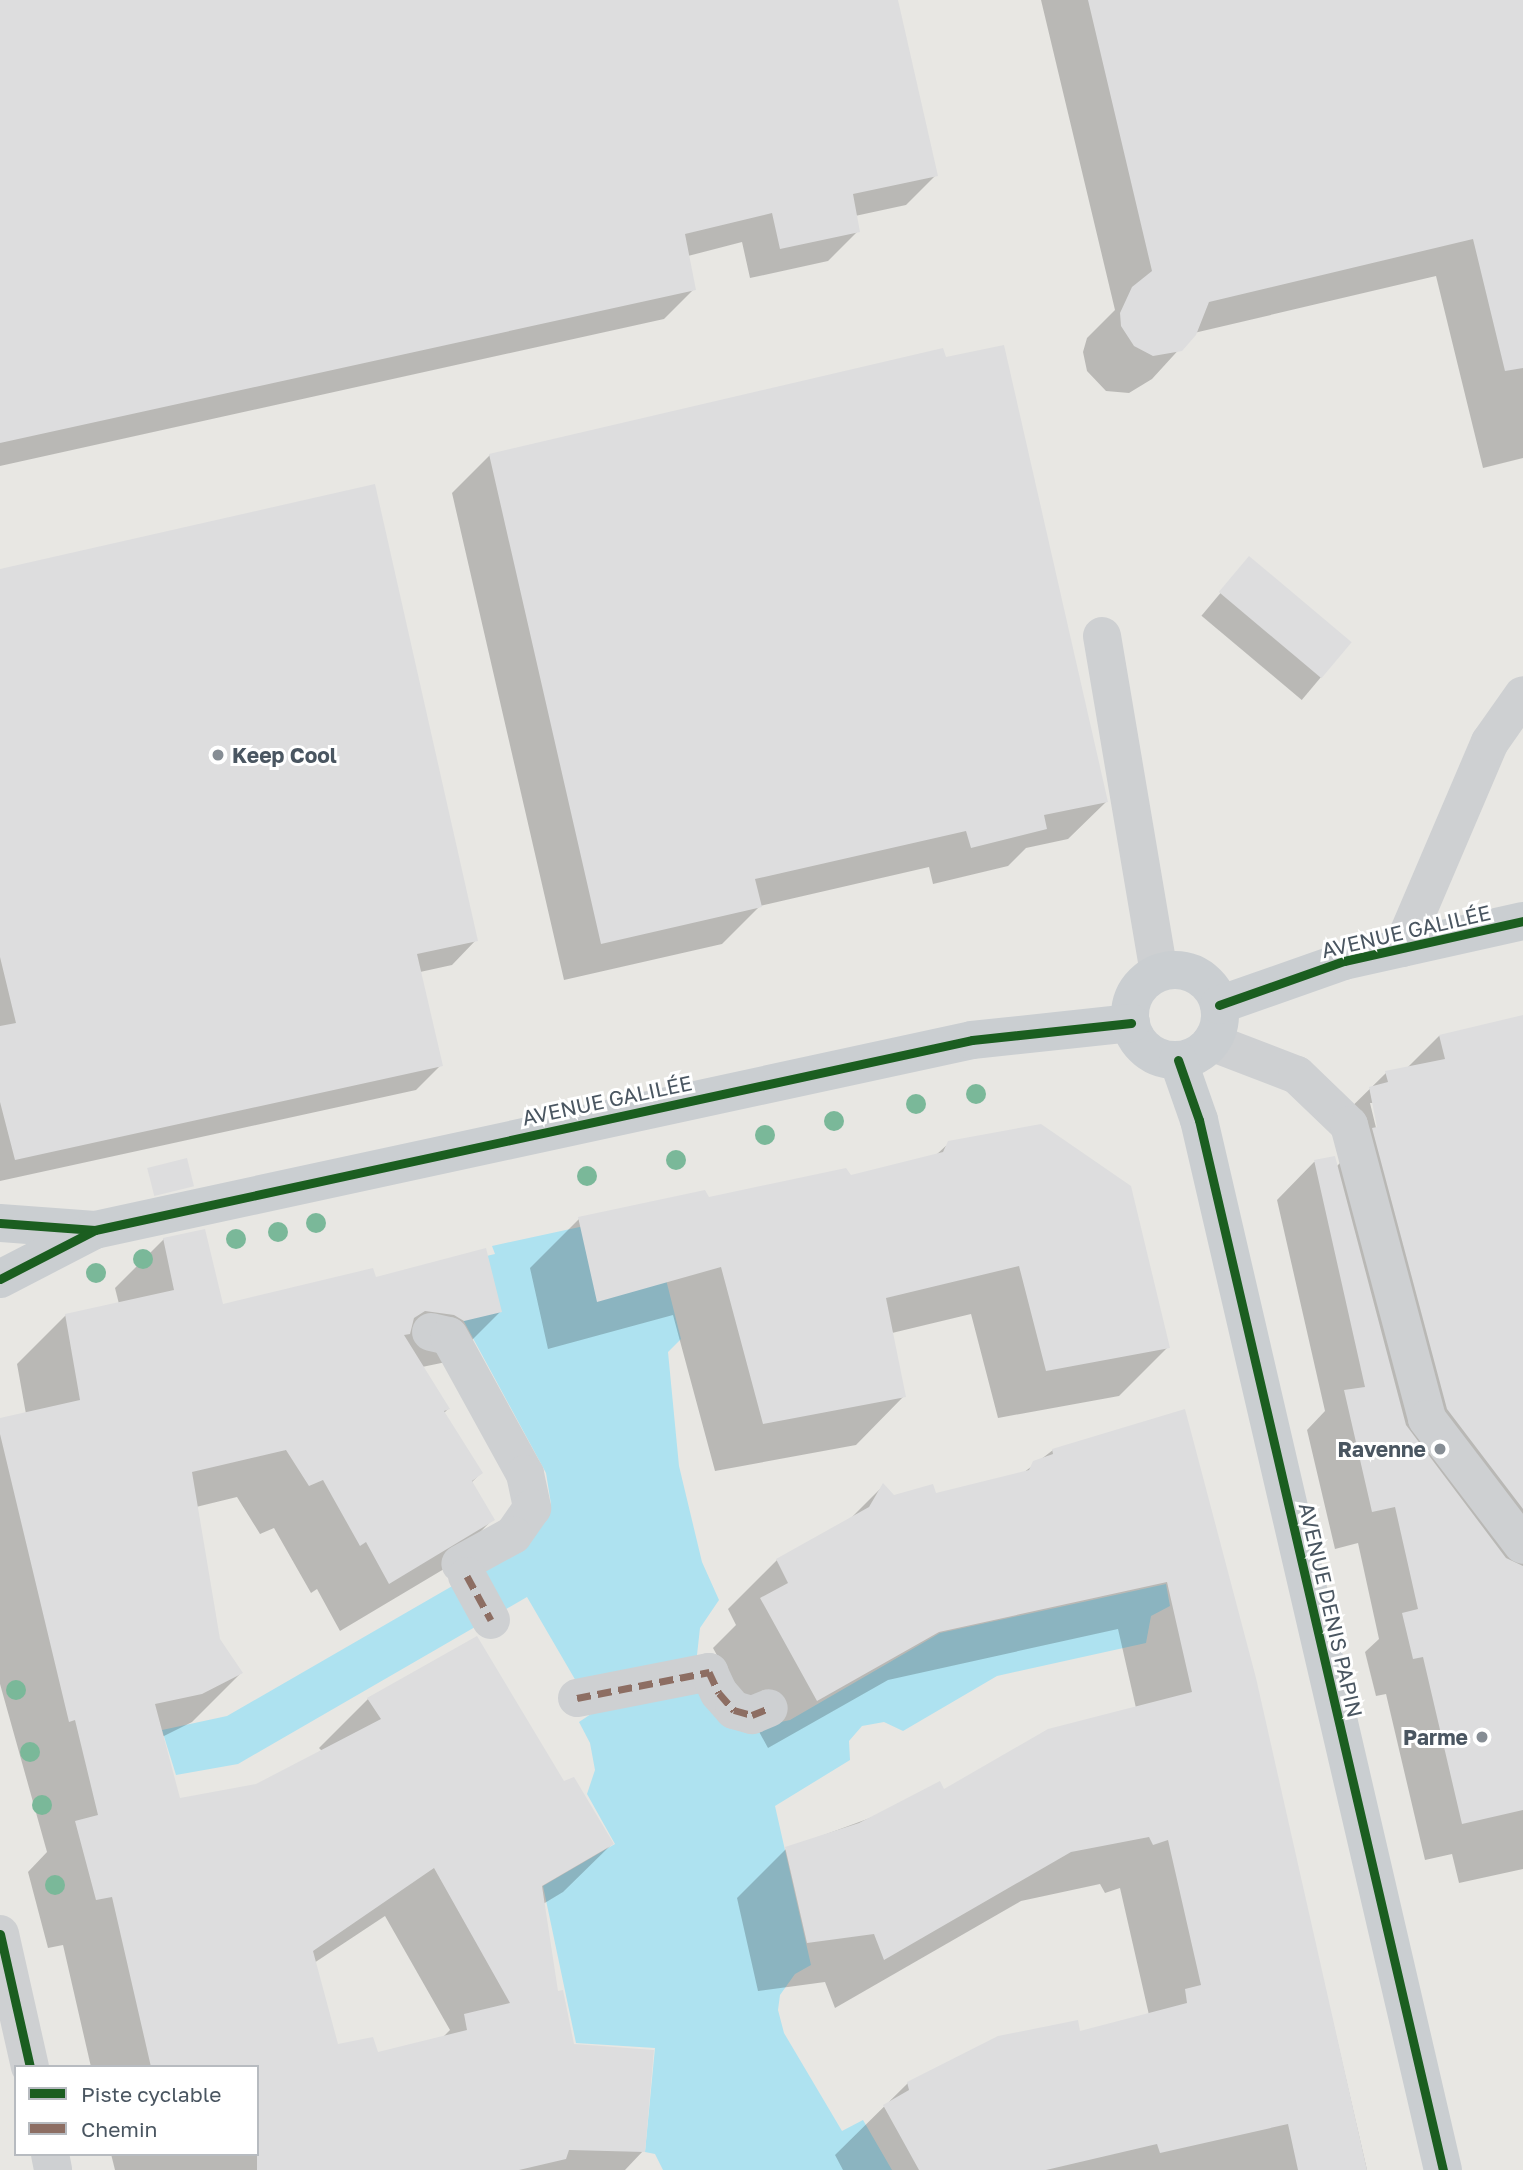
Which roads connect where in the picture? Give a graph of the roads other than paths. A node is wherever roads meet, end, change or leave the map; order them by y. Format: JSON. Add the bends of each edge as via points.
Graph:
{"nodes":[{"id":1,"x":1102,"y":636,"type":"dead end"},
{"id":2,"x":1523,"y":695,"type":"edge"},
{"id":3,"x":1523,"y":922,"type":"edge"},
{"id":4,"x":1402,"y":948,"type":"junction"},
{"id":5,"x":1159,"y":972,"type":"junction"},
{"id":6,"x":1219,"y":1005,"type":"junction"},
{"id":7,"x":1131,"y":1023,"type":"junction"},
{"id":8,"x":1194,"y":1051,"type":"junction"},
{"id":9,"x":0,"y":1223,"type":"edge"},
{"id":10,"x":94,"y":1230,"type":"junction"},
{"id":11,"x":0,"y":1279,"type":"edge"},
{"id":12,"x":431,"y":1332,"type":"dead end"},
{"id":13,"x":1523,"y":1545,"type":"edge"},
{"id":14,"x":491,"y":1620,"type":"dead end"},
{"id":15,"x":577,"y":1698,"type":"dead end"},
{"id":16,"x":769,"y":1708,"type":"dead end"},
{"id":17,"x":0,"y":1934,"type":"edge"},
{"id":18,"x":30,"y":2065,"type":"edge"},
{"id":19,"x":1443,"y":2170,"type":"edge"}],
"edges":[{"from":1,"to":5,"type":"street"},
{"from":2,"to":4,"type":"street","via":[[1490,743]]},
{"from":3,"to":4,"type":"main road","name":"AVENUE GALILÉE"},
{"from":4,"to":6,"type":"main road","name":"AVENUE GALILÉE","via":[[1344,961]]},
{"from":5,"to":6,"type":"main road","via":[[1174,969],[1196,976],[1213,990]]},
{"from":5,"to":7,"type":"main road","via":[[1133,999]]},
{"from":6,"to":8,"type":"main road","via":[[1220,1018]]},
{"from":7,"to":8,"type":"main road","via":[[1143,1046],[1165,1058]]},
{"from":7,"to":10,"type":"main road","name":"AVENUE GALILÉE","via":[[972,1040]]},
{"from":8,"to":13,"type":"street","via":[[1297,1075],[1349,1125],[1427,1419]]},
{"from":8,"to":19,"type":"main road","name":"AVENUE DENIS PAPIN","via":[[1199,1120]]},
{"from":9,"to":10,"type":"main road","name":"AVENUE GALILÉE"},
{"from":10,"to":11,"type":"main road","name":"AVENUE GALILÉE"},
{"from":12,"to":14,"type":"street","via":[[449,1336],[525,1474],[532,1507],[513,1535],[464,1570]]},
{"from":15,"to":16,"type":"street","via":[[709,1672],[734,1710],[752,1715]]},
{"from":17,"to":18,"type":"street"}]}
